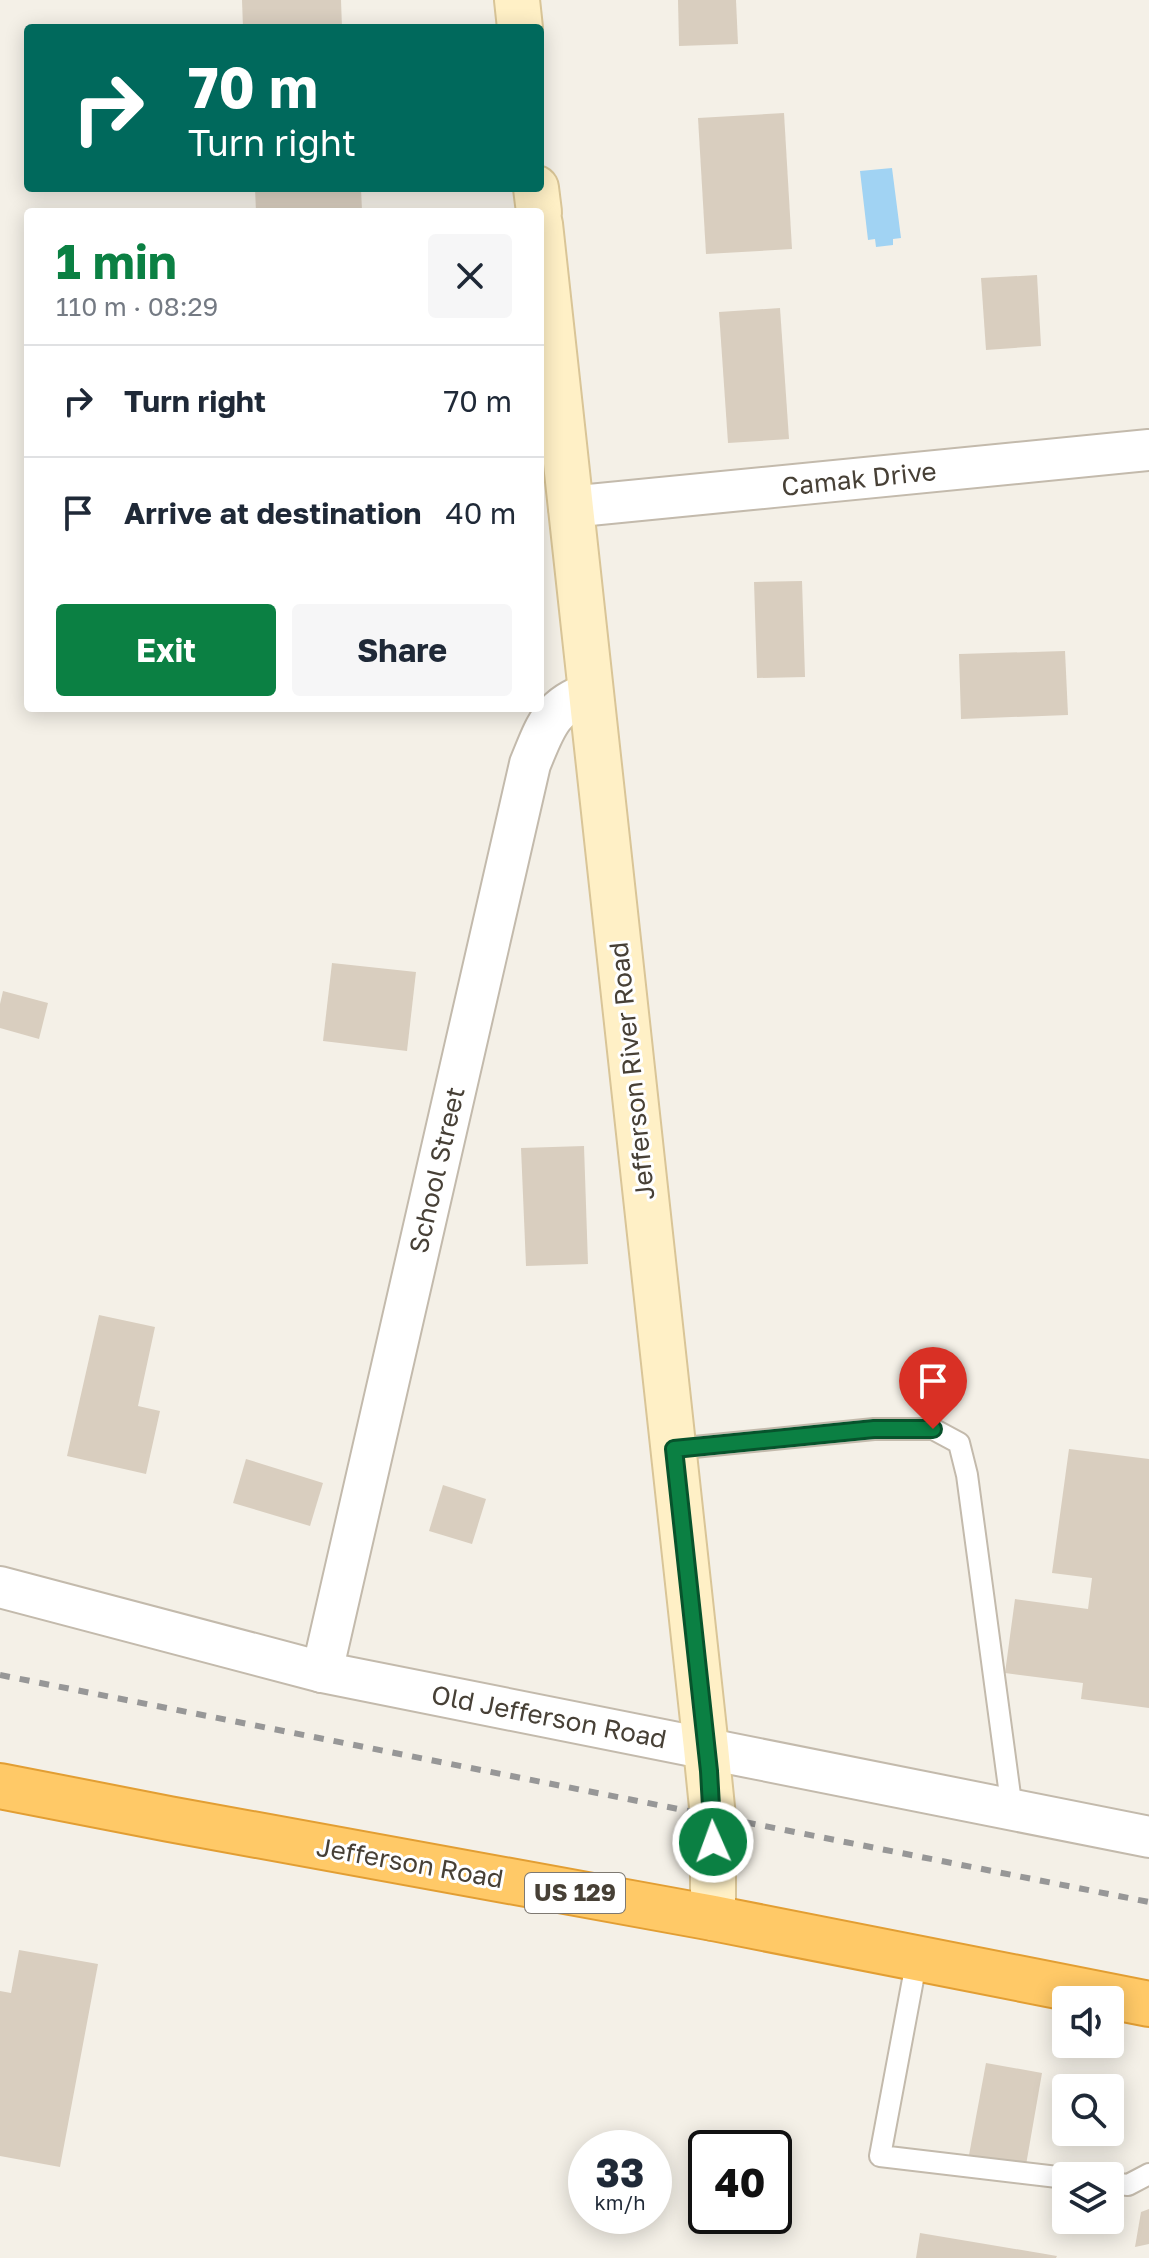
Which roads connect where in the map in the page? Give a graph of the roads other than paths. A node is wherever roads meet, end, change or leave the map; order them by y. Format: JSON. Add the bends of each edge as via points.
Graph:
{"nodes":[{"id":1,"x":517,"y":0,"type":"edge"},
{"id":2,"x":520,"y":24,"type":"edge"},
{"id":3,"x":544,"y":263,"type":"edge"},
{"id":4,"x":1149,"y":450,"type":"edge"},
{"id":5,"x":569,"y":507,"type":"junction"},
{"id":6,"x":590,"y":693,"type":"junction"},
{"id":7,"x":674,"y":1449,"type":"junction"},
{"id":8,"x":0,"y":1587,"type":"edge"},
{"id":9,"x":322,"y":1672,"type":"junction"},
{"id":10,"x":706,"y":1748,"type":"junction"},
{"id":11,"x":0,"y":1786,"type":"edge"},
{"id":12,"x":1012,"y":1810,"type":"junction"},
{"id":13,"x":1149,"y":1837,"type":"edge"},
{"id":14,"x":713,"y":1918,"type":"junction"},
{"id":15,"x":917,"y":1958,"type":"junction"},
{"id":16,"x":1149,"y":2004,"type":"edge"},
{"id":17,"x":1149,"y":2174,"type":"edge"},
{"id":18,"x":1052,"y":2176,"type":"edge"},
{"id":19,"x":1124,"y":2185,"type":"edge"}],
"edges":[{"from":1,"to":2,"type":"street"},
{"from":3,"to":5,"type":"street","name":"Jefferson River Road"},
{"from":4,"to":5,"type":"street","name":"Camak Drive"},
{"from":5,"to":6,"type":"street","name":"Jefferson River Road"},
{"from":6,"to":7,"type":"street","name":"Jefferson River Road"},
{"from":6,"to":9,"type":"street","name":"School Street","via":[[558,708],[530,764]]},
{"from":7,"to":10,"type":"street","name":"Jefferson River Road"},
{"from":7,"to":12,"type":"lane","via":[[874,1429],[933,1429],[959,1443]]},
{"from":8,"to":9,"type":"street","name":"Old Jefferson Road"},
{"from":9,"to":10,"type":"street","name":"Old Jefferson Road"},
{"from":10,"to":12,"type":"street","name":"Old Jefferson Road"},
{"from":10,"to":14,"type":"street","name":"Jefferson River Road","via":[[713,1817]]},
{"from":11,"to":14,"type":"highway","name":"Jefferson Road","number":"US 129"},
{"from":12,"to":13,"type":"street","name":"Old Jefferson Road"},
{"from":14,"to":15,"type":"highway","name":"Jefferson Road","number":"US 129"},
{"from":15,"to":16,"type":"highway","name":"Jefferson Road","number":"US 129"},
{"from":15,"to":18,"type":"lane","via":[[880,2156]]},
{"from":17,"to":19,"type":"lane"}]}
